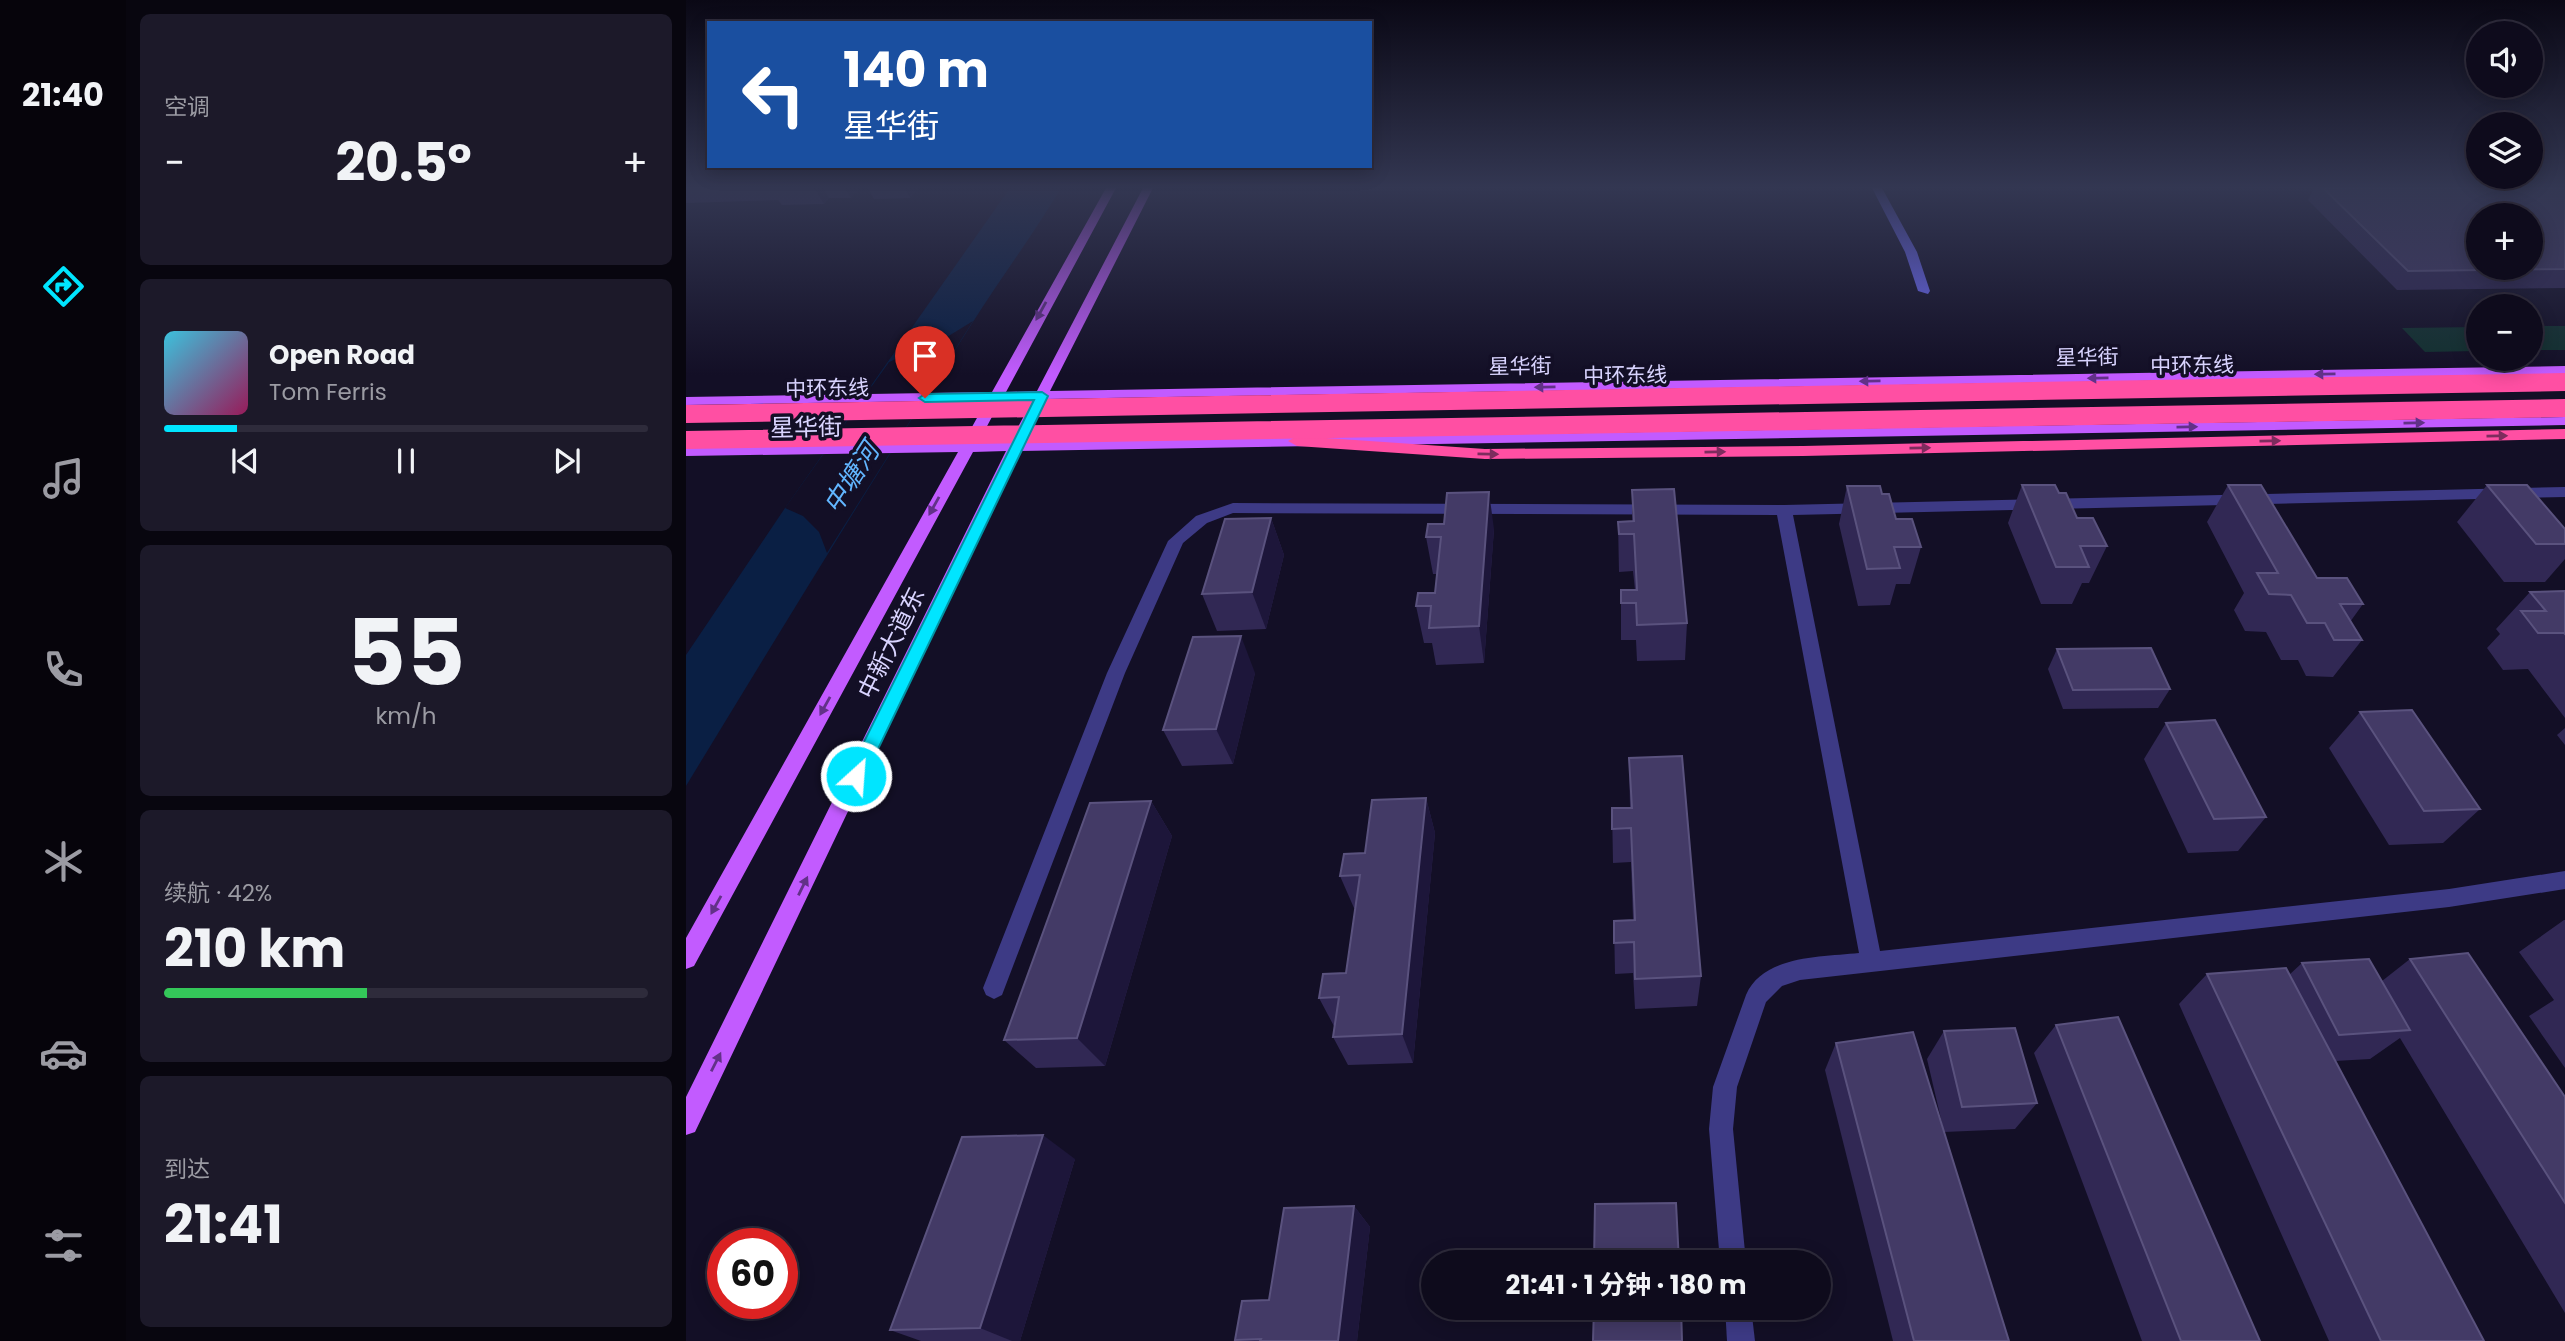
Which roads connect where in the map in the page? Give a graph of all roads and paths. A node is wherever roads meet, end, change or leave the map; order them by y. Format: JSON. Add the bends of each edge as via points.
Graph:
{"nodes":[{"id":1,"x":1076,"y":251,"type":"edge"},
{"id":2,"x":1116,"y":251,"type":"edge"},
{"id":3,"x":1910,"y":251,"type":"edge"},
{"id":4,"x":1924,"y":291,"type":"dead end"},
{"id":5,"x":2565,"y":370,"type":"edge"},
{"id":6,"x":2565,"y":382,"type":"edge"},
{"id":7,"x":994,"y":396,"type":"junction"},
{"id":8,"x":1042,"y":396,"type":"junction"},
{"id":9,"x":686,"y":401,"type":"edge"},
{"id":10,"x":2565,"y":408,"type":"edge"},
{"id":11,"x":686,"y":414,"type":"edge"},
{"id":12,"x":2565,"y":421,"type":"edge"},
{"id":13,"x":2565,"y":434,"type":"edge"},
{"id":14,"x":686,"y":440,"type":"edge"},
{"id":15,"x":1297,"y":441,"type":"junction"},
{"id":16,"x":1016,"y":445,"type":"junction"},
{"id":17,"x":967,"y":446,"type":"junction"},
{"id":18,"x":686,"y":452,"type":"edge"},
{"id":19,"x":2565,"y":492,"type":"edge"},
{"id":20,"x":1784,"y":510,"type":"junction"},
{"id":21,"x":2565,"y":880,"type":"edge"},
{"id":22,"x":686,"y":959,"type":"edge"},
{"id":23,"x":1871,"y":962,"type":"junction"},
{"id":24,"x":994,"y":988,"type":"dead end"},
{"id":25,"x":686,"y":1123,"type":"edge"},
{"id":26,"x":1732,"y":1250,"type":"edge"},
{"id":27,"x":1739,"y":1320,"type":"edge"},
{"id":28,"x":1741,"y":1341,"type":"edge"}],
"edges":[{"from":1,"to":7,"type":"main road","name":"中新大道东","one_way":true},
{"from":2,"to":8,"type":"main road","name":"中新大道东"},
{"from":3,"to":4,"type":"street"},
{"from":5,"to":8,"type":"main road","name":"星华街","one_way":true},
{"from":6,"to":11,"type":"highway","name":"中环东线","bridge":true},
{"from":7,"to":8,"type":"main road","name":"星华街"},
{"from":7,"to":9,"type":"main road","name":"星华街"},
{"from":7,"to":17,"type":"main road","name":"中新大道东"},
{"from":8,"to":16,"type":"main road","name":"中新大道东"},
{"from":10,"to":14,"type":"highway","name":"中环东线","bridge":true},
{"from":15,"to":12,"type":"main road","name":"星华街","one_way":true},
{"from":15,"to":13,"type":"highway","one_way":true,"via":[[1485,454]]},
{"from":15,"to":16,"type":"main road","name":"星华街"},
{"from":16,"to":17,"type":"main road","name":"星华街"},
{"from":25,"to":16,"type":"main road","name":"中新大道东","one_way":true},
{"from":17,"to":18,"type":"main road","name":"星华街"},
{"from":17,"to":22,"type":"main road","name":"中新大道东","one_way":true},
{"from":19,"to":20,"type":"street"},
{"from":20,"to":23,"type":"street"},
{"from":20,"to":24,"type":"street","via":[[1233,508],[1209,513],[1192,523],[1176,541],[1115,673]]},
{"from":21,"to":23,"type":"street","via":[[2449,898]]},
{"from":23,"to":26,"type":"street","via":[[1800,970],[1775,978],[1756,995],[1725,1087],[1721,1129]]},
{"from":27,"to":28,"type":"street"}]}
